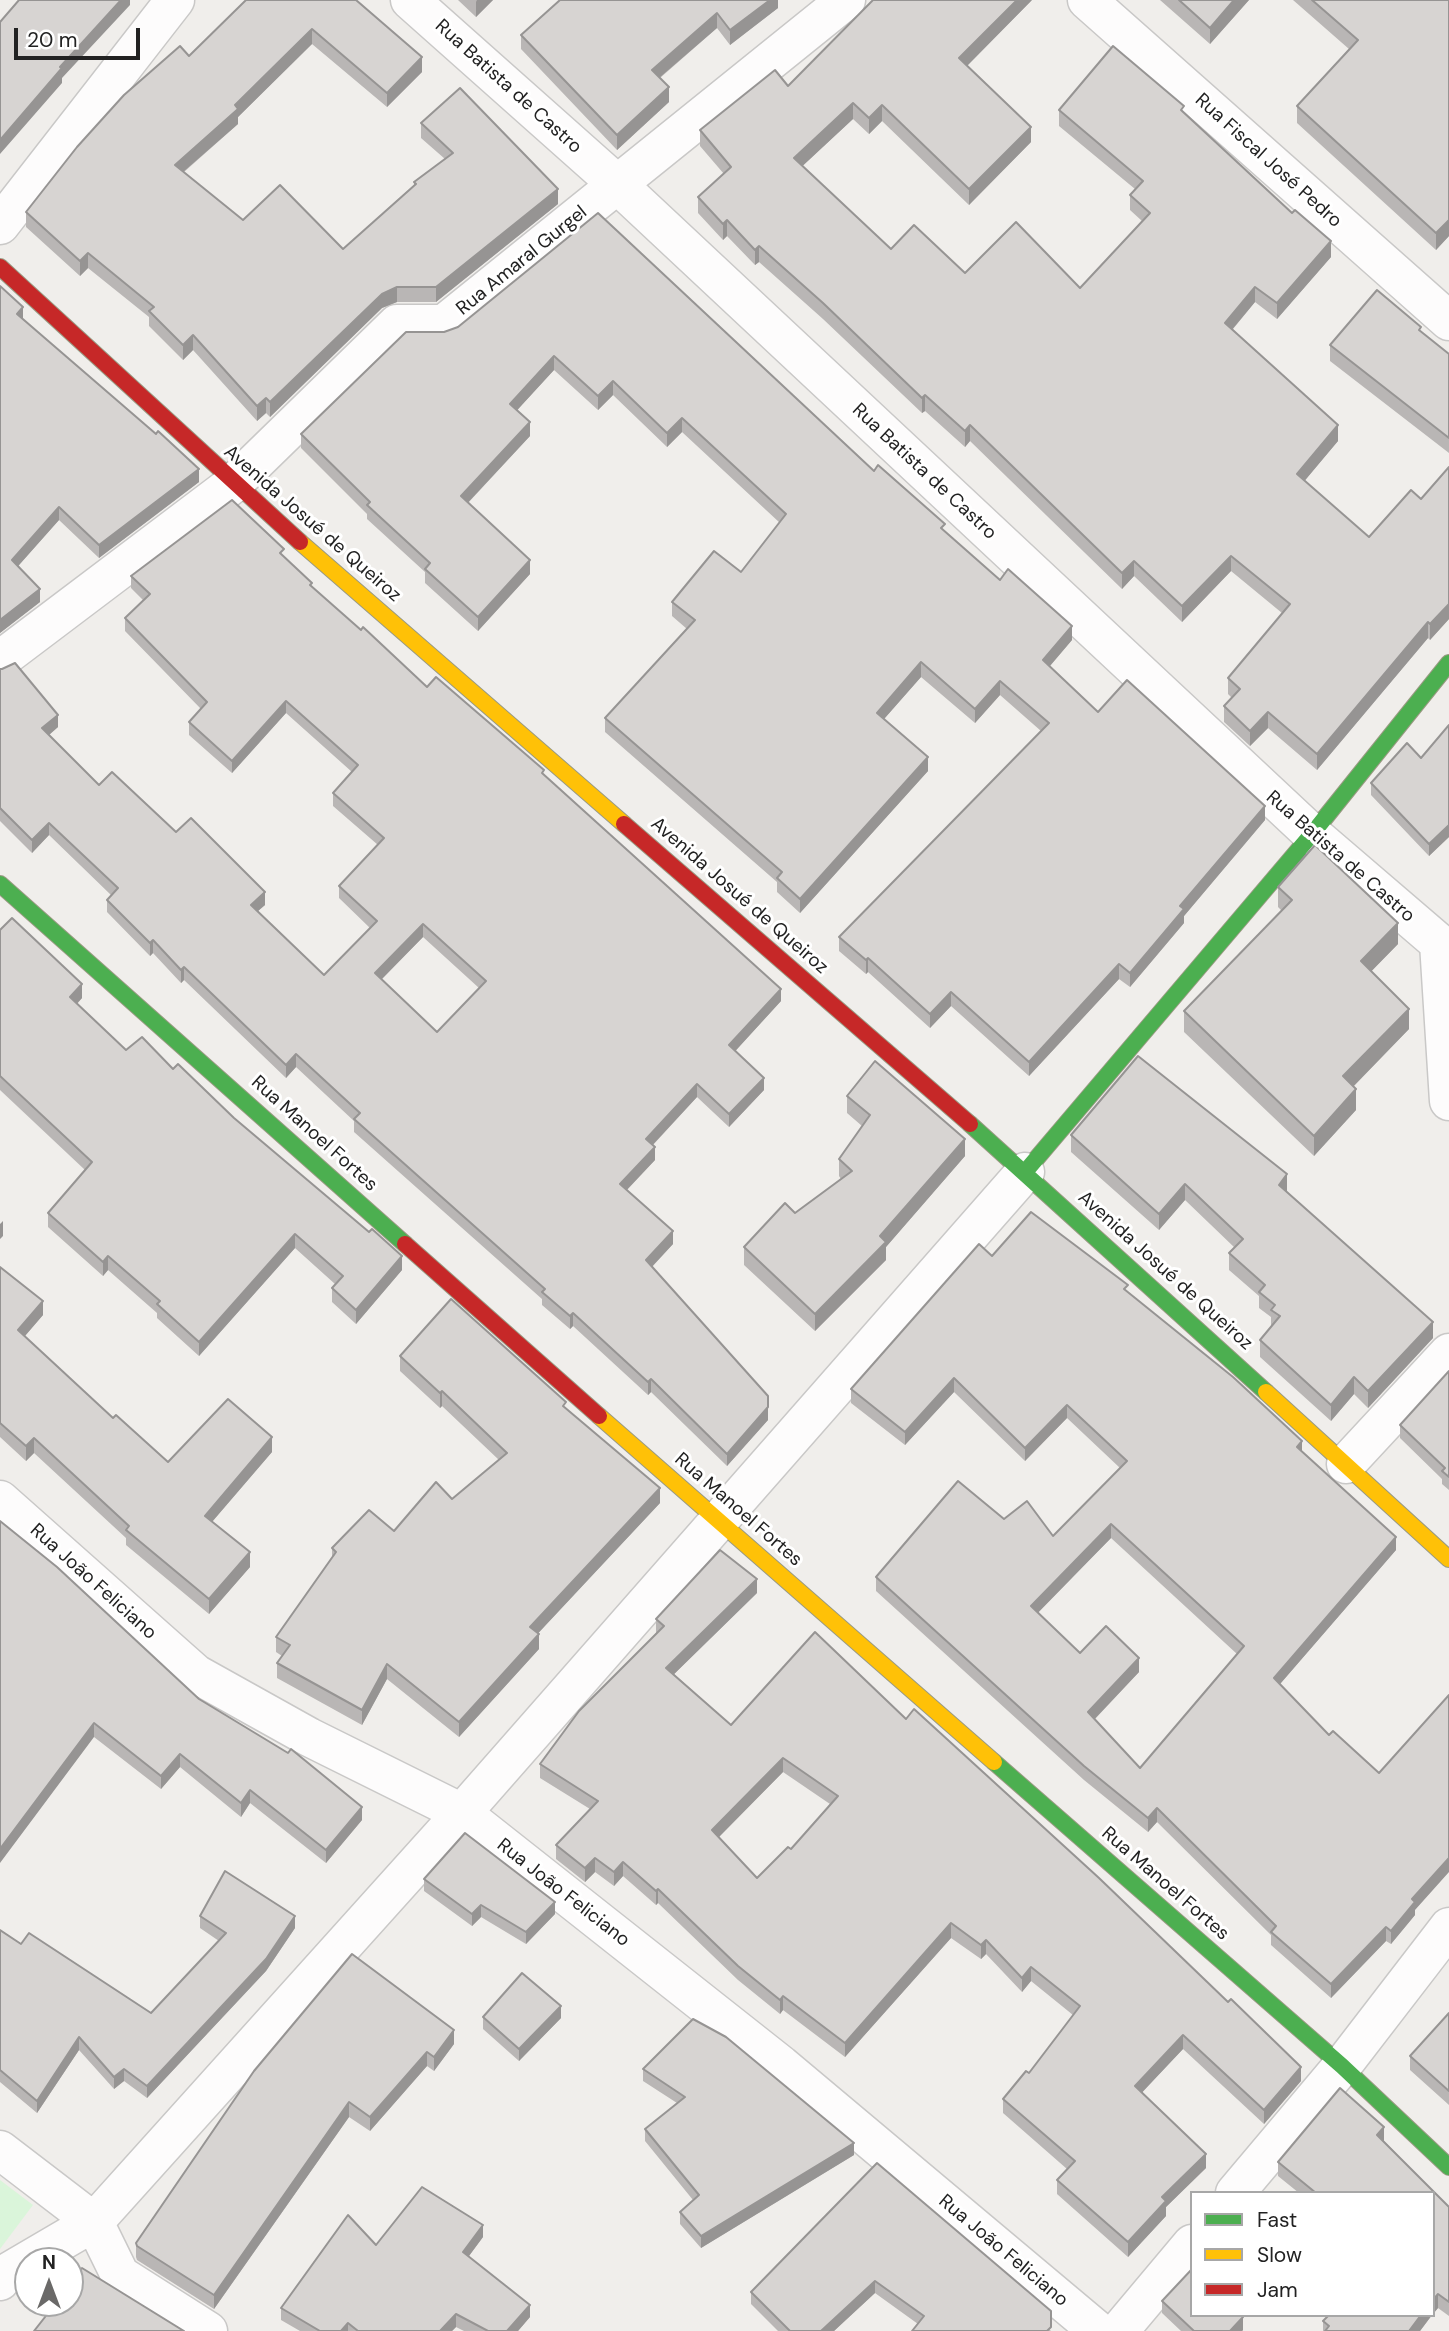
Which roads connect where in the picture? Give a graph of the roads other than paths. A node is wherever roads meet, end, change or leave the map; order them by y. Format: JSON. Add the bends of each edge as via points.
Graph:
{"nodes":[{"id":1,"x":175,"y":0,"type":"edge"},
{"id":2,"x":410,"y":0,"type":"edge"},
{"id":3,"x":846,"y":0,"type":"edge"},
{"id":4,"x":1087,"y":0,"type":"edge"},
{"id":5,"x":617,"y":184,"type":"junction"},
{"id":6,"x":0,"y":225,"type":"edge"},
{"id":7,"x":0,"y":267,"type":"edge"},
{"id":8,"x":1449,"y":321,"type":"edge"},
{"id":9,"x":233,"y":484,"type":"junction"},
{"id":10,"x":0,"y":660,"type":"edge"},
{"id":11,"x":1449,"y":663,"type":"edge"},
{"id":12,"x":1312,"y":834,"type":"junction"},
{"id":13,"x":0,"y":884,"type":"edge"},
{"id":14,"x":1444,"y":942,"type":"edge"},
{"id":15,"x":1449,"y":1101,"type":"edge"},
{"id":16,"x":1025,"y":1172,"type":"junction"},
{"id":17,"x":1449,"y":1353,"type":"edge"},
{"id":18,"x":1346,"y":1464,"type":"junction"},
{"id":19,"x":0,"y":1500,"type":"edge"},
{"id":20,"x":720,"y":1523,"type":"junction"},
{"id":21,"x":1449,"y":1559,"type":"edge"},
{"id":22,"x":462,"y":1813,"type":"junction"},
{"id":23,"x":1449,"y":1927,"type":"edge"},
{"id":24,"x":1342,"y":2066,"type":"junction"},
{"id":25,"x":0,"y":2150,"type":"edge"},
{"id":26,"x":1449,"y":2167,"type":"edge"},
{"id":27,"x":1237,"y":2191,"type":"edge"},
{"id":28,"x":94,"y":2222,"type":"junction"},
{"id":29,"x":1190,"y":2246,"type":"edge"},
{"id":30,"x":2,"y":2275,"type":"edge"},
{"id":31,"x":208,"y":2331,"type":"edge"},
{"id":32,"x":1098,"y":2331,"type":"edge"},
{"id":33,"x":1119,"y":2331,"type":"edge"}],
"edges":[{"from":1,"to":6,"type":"street"},
{"from":2,"to":5,"type":"street","name":"Rua Batista de Castro"},
{"from":3,"to":5,"type":"street","name":"Rua Amaral Gurgel"},
{"from":4,"to":8,"type":"street","name":"Rua Fiscal José Pedro"},
{"from":5,"to":9,"type":"street","name":"Rua Amaral Gurgel","via":[[444,324],[397,324]]},
{"from":5,"to":12,"type":"street","name":"Rua Batista de Castro"},
{"from":7,"to":9,"type":"main road","name":"Avenida Josué de Queiroz"},
{"from":9,"to":10,"type":"street","name":"Rua Amaral Gurgel"},
{"from":9,"to":16,"type":"main road","name":"Avenida Josué de Queiroz"},
{"from":11,"to":12,"type":"main road"},
{"from":12,"to":14,"type":"street","name":"Rua Batista de Castro"},
{"from":12,"to":16,"type":"main road"},
{"from":13,"to":20,"type":"main road","name":"Rua Manoel Fortes"},
{"from":14,"to":15,"type":"street"},
{"from":16,"to":18,"type":"main road","name":"Avenida Josué de Queiroz"},
{"from":16,"to":20,"type":"street"},
{"from":17,"to":18,"type":"street"},
{"from":18,"to":21,"type":"main road","name":"Avenida Josué de Queiroz"},
{"from":19,"to":22,"type":"street","name":"Rua João Feliciano","via":[[196,1674],[309,1737]]},
{"from":20,"to":22,"type":"street"},
{"from":20,"to":24,"type":"main road","name":"Rua Manoel Fortes"},
{"from":22,"to":28,"type":"street"},
{"from":22,"to":32,"type":"street","name":"Rua João Feliciano","via":[[781,2065]]},
{"from":23,"to":24,"type":"street"},
{"from":24,"to":26,"type":"main road","name":"Rua Manoel Fortes"},
{"from":24,"to":27,"type":"street"},
{"from":25,"to":28,"type":"street"},
{"from":28,"to":30,"type":"street"},
{"from":28,"to":31,"type":"street","via":[[120,2275]]},
{"from":29,"to":33,"type":"street"}]}
